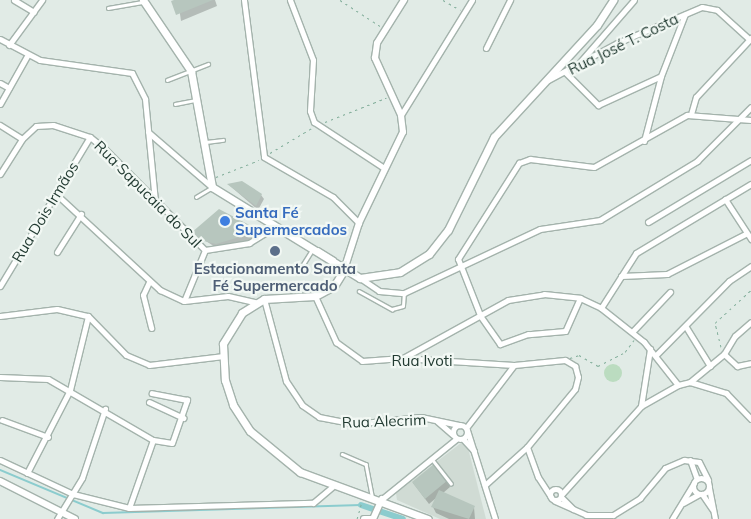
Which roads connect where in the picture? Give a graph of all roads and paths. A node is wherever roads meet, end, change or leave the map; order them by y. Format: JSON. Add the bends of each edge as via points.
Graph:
{"nodes":[{"id":1,"x":14,"y":0,"type":"edge"},
{"id":2,"x":42,"y":0,"type":"edge"},
{"id":3,"x":244,"y":0,"type":"edge"},
{"id":4,"x":290,"y":0,"type":"edge"},
{"id":5,"x":340,"y":0,"type":"edge"},
{"id":6,"x":404,"y":0,"type":"edge"},
{"id":7,"x":443,"y":0,"type":"edge"},
{"id":8,"x":472,"y":0,"type":"edge"},
{"id":9,"x":510,"y":0,"type":"edge"},
{"id":10,"x":614,"y":0,"type":"edge"},
{"id":11,"x":634,"y":0,"type":"edge"},
{"id":12,"x":146,"y":1,"type":"edge"},
{"id":13,"x":108,"y":8,"type":"dead end"},
{"id":14,"x":34,"y":12,"type":"junction"},
{"id":15,"x":465,"y":12,"type":"junction"},
{"id":16,"x":685,"y":14,"type":"junction"},
{"id":17,"x":384,"y":30,"type":"junction"},
{"id":18,"x":750,"y":38,"type":"edge"},
{"id":19,"x":0,"y":39,"type":"edge"},
{"id":20,"x":9,"y":45,"type":"junction"},
{"id":21,"x":486,"y":48,"type":"dead end"},
{"id":22,"x":26,"y":56,"type":"junction"},
{"id":23,"x":208,"y":64,"type":"dead end"},
{"id":24,"x":578,"y":64,"type":"junction"},
{"id":25,"x":191,"y":70,"type":"junction"},
{"id":26,"x":565,"y":72,"type":"junction"},
{"id":27,"x":661,"y":76,"type":"junction"},
{"id":28,"x":167,"y":80,"type":"dead end"},
{"id":29,"x":545,"y":81,"type":"junction"},
{"id":30,"x":0,"y":83,"type":"edge"},
{"id":31,"x":9,"y":88,"type":"junction"},
{"id":32,"x":392,"y":96,"type":"junction"},
{"id":33,"x":199,"y":100,"type":"junction"},
{"id":34,"x":0,"y":104,"type":"edge"},
{"id":35,"x":175,"y":104,"type":"dead end"},
{"id":36,"x":751,"y":107,"type":"edge"},
{"id":37,"x":691,"y":114,"type":"junction"},
{"id":38,"x":401,"y":115,"type":"junction"},
{"id":39,"x":740,"y":119,"type":"junction"},
{"id":40,"x":751,"y":120,"type":"edge"},
{"id":41,"x":0,"y":125,"type":"edge"},
{"id":42,"x":317,"y":125,"type":"junction"},
{"id":43,"x":148,"y":132,"type":"junction"},
{"id":44,"x":90,"y":137,"type":"junction"},
{"id":45,"x":22,"y":139,"type":"junction"},
{"id":46,"x":224,"y":140,"type":"dead end"},
{"id":47,"x":644,"y":141,"type":"junction"},
{"id":48,"x":206,"y":142,"type":"junction"},
{"id":49,"x":264,"y":157,"type":"junction"},
{"id":50,"x":751,"y":160,"type":"edge"},
{"id":51,"x":384,"y":168,"type":"junction"},
{"id":52,"x":0,"y":174,"type":"edge"},
{"id":53,"x":212,"y":178,"type":"junction"},
{"id":54,"x":751,"y":184,"type":"edge"},
{"id":55,"x":212,"y":187,"type":"junction"},
{"id":56,"x":56,"y":194,"type":"junction"},
{"id":57,"x":196,"y":197,"type":"dead end"},
{"id":58,"x":725,"y":199,"type":"junction"},
{"id":59,"x":155,"y":202,"type":"junction"},
{"id":60,"x":81,"y":214,"type":"junction"},
{"id":61,"x":648,"y":222,"type":"dead end"},
{"id":62,"x":359,"y":223,"type":"junction"},
{"id":63,"x":275,"y":228,"type":"junction"},
{"id":64,"x":745,"y":234,"type":"junction"},
{"id":65,"x":751,"y":240,"type":"edge"},
{"id":66,"x":205,"y":250,"type":"junction"},
{"id":67,"x":312,"y":250,"type":"junction"},
{"id":68,"x":56,"y":252,"type":"dead end"},
{"id":69,"x":302,"y":266,"type":"dead end"},
{"id":70,"x":460,"y":266,"type":"junction"},
{"id":71,"x":751,"y":266,"type":"edge"},
{"id":72,"x":344,"y":270,"type":"junction"},
{"id":73,"x":620,"y":276,"type":"junction"},
{"id":74,"x":360,"y":278,"type":"junction"},
{"id":75,"x":149,"y":282,"type":"junction"},
{"id":76,"x":0,"y":286,"type":"edge"},
{"id":77,"x":751,"y":290,"type":"edge"},
{"id":78,"x":359,"y":291,"type":"dead end"},
{"id":79,"x":670,"y":292,"type":"dead end"},
{"id":80,"x":404,"y":293,"type":"junction"},
{"id":81,"x":316,"y":296,"type":"junction"},
{"id":82,"x":580,"y":298,"type":"junction"},
{"id":83,"x":264,"y":299,"type":"junction"},
{"id":84,"x":184,"y":301,"type":"junction"},
{"id":85,"x":255,"y":302,"type":"junction"},
{"id":86,"x":601,"y":308,"type":"junction"},
{"id":87,"x":480,"y":315,"type":"junction"},
{"id":88,"x":0,"y":316,"type":"edge"},
{"id":89,"x":88,"y":316,"type":"junction"},
{"id":90,"x":751,"y":322,"type":"edge"},
{"id":91,"x":686,"y":327,"type":"junction"},
{"id":92,"x":151,"y":328,"type":"dead end"},
{"id":93,"x":635,"y":333,"type":"junction"},
{"id":94,"x":650,"y":349,"type":"junction"},
{"id":95,"x":724,"y":354,"type":"junction"},
{"id":96,"x":656,"y":355,"type":"junction"},
{"id":97,"x":223,"y":356,"type":"junction"},
{"id":98,"x":402,"y":358,"type":"junction"},
{"id":99,"x":565,"y":360,"type":"junction"},
{"id":100,"x":751,"y":363,"type":"edge"},
{"id":101,"x":514,"y":365,"type":"junction"},
{"id":102,"x":710,"y":366,"type":"junction"},
{"id":103,"x":0,"y":377,"type":"edge"},
{"id":104,"x":690,"y":382,"type":"junction"},
{"id":105,"x":678,"y":385,"type":"junction"},
{"id":106,"x":70,"y":390,"type":"junction"},
{"id":107,"x":152,"y":393,"type":"dead end"},
{"id":108,"x":149,"y":402,"type":"dead end"},
{"id":109,"x":641,"y":406,"type":"junction"},
{"id":110,"x":105,"y":409,"type":"junction"},
{"id":111,"x":183,"y":418,"type":"junction"},
{"id":112,"x":434,"y":419,"type":"junction"},
{"id":113,"x":751,"y":419,"type":"edge"},
{"id":114,"x":2,"y":420,"type":"dead end"},
{"id":115,"x":464,"y":428,"type":"junction"},
{"id":116,"x":48,"y":437,"type":"junction"},
{"id":117,"x":455,"y":437,"type":"junction"},
{"id":118,"x":463,"y":439,"type":"junction"},
{"id":119,"x":154,"y":440,"type":"junction"},
{"id":120,"x":528,"y":447,"type":"junction"},
{"id":121,"x":342,"y":454,"type":"dead end"},
{"id":122,"x":475,"y":454,"type":"junction"},
{"id":123,"x":431,"y":458,"type":"junction"},
{"id":124,"x":0,"y":460,"type":"edge"},
{"id":125,"x":690,"y":460,"type":"junction"},
{"id":126,"x":27,"y":473,"type":"junction"},
{"id":127,"x":708,"y":480,"type":"junction"},
{"id":128,"x":0,"y":481,"type":"edge"},
{"id":129,"x":695,"y":481,"type":"junction"},
{"id":130,"x":451,"y":483,"type":"dead end"},
{"id":131,"x":542,"y":483,"type":"junction"},
{"id":132,"x":485,"y":485,"type":"junction"},
{"id":133,"x":332,"y":487,"type":"junction"},
{"id":134,"x":709,"y":488,"type":"junction"},
{"id":135,"x":559,"y":493,"type":"junction"},
{"id":136,"x":700,"y":494,"type":"junction"},
{"id":137,"x":72,"y":495,"type":"junction"},
{"id":138,"x":372,"y":498,"type":"junction"},
{"id":139,"x":553,"y":499,"type":"junction"},
{"id":140,"x":362,"y":502,"type":"dead end"},
{"id":141,"x":380,"y":502,"type":"junction"},
{"id":142,"x":680,"y":505,"type":"junction"},
{"id":143,"x":129,"y":508,"type":"junction"},
{"id":144,"x":63,"y":510,"type":"junction"},
{"id":145,"x":573,"y":510,"type":"junction"},
{"id":146,"x":714,"y":511,"type":"junction"},
{"id":147,"x":374,"y":518,"type":"edge"},
{"id":148,"x":57,"y":519,"type":"edge"},
{"id":149,"x":75,"y":519,"type":"edge"},
{"id":150,"x":357,"y":519,"type":"edge"},
{"id":151,"x":364,"y":519,"type":"edge"},
{"id":152,"x":428,"y":519,"type":"edge"},
{"id":153,"x":495,"y":519,"type":"edge"},
{"id":154,"x":672,"y":519,"type":"edge"},
{"id":155,"x":715,"y":519,"type":"edge"}],
"edges":[{"from":1,"to":14,"type":"street"},
{"from":2,"to":14,"type":"street"},
{"from":3,"to":49,"type":"street"},
{"from":4,"to":42,"type":"street","via":[[311,52],[310,111]]},
{"from":5,"to":17,"type":"path"},
{"from":6,"to":17,"type":"street"},
{"from":7,"to":15,"type":"path"},
{"from":8,"to":15,"type":"street"},
{"from":9,"to":21,"type":"street"},
{"from":10,"to":29,"type":"main road","via":[[597,25]]},
{"from":11,"to":24,"type":"street"},
{"from":12,"to":13,"type":"lane"},
{"from":12,"to":25,"type":"main road"},
{"from":14,"to":20,"type":"street"},
{"from":15,"to":38,"type":"street"},
{"from":16,"to":18,"type":"street","name":"Rua José T. Costa","via":[[711,7]]},
{"from":16,"to":24,"type":"street","name":"Rua José T. Costa"},
{"from":16,"to":27,"type":"street"},
{"from":17,"to":32,"type":"street","via":[[375,58]]},
{"from":18,"to":37,"type":"street","via":[[696,97]]},
{"from":19,"to":20,"type":"street"},
{"from":20,"to":22,"type":"street"},
{"from":22,"to":31,"type":"street"},
{"from":22,"to":43,"type":"street","via":[[126,68],[141,84]]},
{"from":23,"to":25,"type":"lane"},
{"from":24,"to":26,"type":"street","name":"Rua José T. Costa"},
{"from":25,"to":28,"type":"lane"},
{"from":25,"to":33,"type":"main road"},
{"from":26,"to":27,"type":"street","via":[[598,105]]},
{"from":26,"to":29,"type":"street","name":"Rua José T. Costa"},
{"from":27,"to":47,"type":"street"},
{"from":29,"to":74,"type":"main road","via":[[487,147],[461,207],[429,254],[400,272]]},
{"from":30,"to":31,"type":"street"},
{"from":31,"to":34,"type":"street"},
{"from":32,"to":38,"type":"street"},
{"from":32,"to":42,"type":"path"},
{"from":33,"to":35,"type":"lane"},
{"from":33,"to":48,"type":"main road"},
{"from":36,"to":39,"type":"street"},
{"from":37,"to":39,"type":"street"},
{"from":37,"to":47,"type":"street"},
{"from":38,"to":51,"type":"street","via":[[403,132]]},
{"from":39,"to":40,"type":"street"},
{"from":39,"to":70,"type":"street","via":[[697,161],[600,220],[550,226]]},
{"from":41,"to":45,"type":"street"},
{"from":42,"to":49,"type":"path"},
{"from":42,"to":51,"type":"street"},
{"from":43,"to":55,"type":"street"},
{"from":43,"to":59,"type":"street"},
{"from":44,"to":45,"type":"street","name":"Rua Sapucaia do Sul","via":[[45,124]]},
{"from":44,"to":56,"type":"street","name":"Rua Dois Irmãos"},
{"from":44,"to":59,"type":"street","name":"Rua Sapucaia do Sul"},
{"from":45,"to":52,"type":"street"},
{"from":46,"to":48,"type":"lane"},
{"from":47,"to":70,"type":"street","via":[[594,167],[530,159],[519,163],[460,252]]},
{"from":48,"to":53,"type":"main road"},
{"from":49,"to":53,"type":"path","via":[[244,170]]},
{"from":49,"to":62,"type":"street","via":[[333,197]]},
{"from":50,"to":61,"type":"street"},
{"from":51,"to":62,"type":"street"},
{"from":53,"to":55,"type":"main road"},
{"from":54,"to":58,"type":"street"},
{"from":55,"to":57,"type":"lane"},
{"from":55,"to":63,"type":"main road"},
{"from":56,"to":60,"type":"street"},
{"from":56,"to":76,"type":"street","name":"Rua Dois Irmãos"},
{"from":58,"to":64,"type":"street"},
{"from":58,"to":73,"type":"street","via":[[636,253]]},
{"from":59,"to":66,"type":"street","name":"Rua Sapucaia do Sul"},
{"from":60,"to":68,"type":"street"},
{"from":60,"to":75,"type":"street"},
{"from":62,"to":72,"type":"street"},
{"from":63,"to":66,"type":"street","name":"Rua Sapucaia do Sul","via":[[249,243]]},
{"from":63,"to":67,"type":"main road"},
{"from":64,"to":65,"type":"street"},
{"from":64,"to":73,"type":"street","via":[[667,274]]},
{"from":66,"to":84,"type":"street"},
{"from":67,"to":69,"type":"lane"},
{"from":67,"to":72,"type":"main road"},
{"from":70,"to":80,"type":"street"},
{"from":70,"to":87,"type":"street"},
{"from":71,"to":91,"type":"street","via":[[729,281]]},
{"from":72,"to":74,"type":"main road"},
{"from":72,"to":81,"type":"main road","via":[[334,286]]},
{"from":73,"to":86,"type":"street"},
{"from":74,"to":80,"type":"street","via":[[379,291]]},
{"from":75,"to":84,"type":"street"},
{"from":75,"to":92,"type":"street","via":[[143,295]]},
{"from":77,"to":95,"type":"path","via":[[715,323]]},
{"from":78,"to":80,"type":"lane","via":[[392,309],[402,306]]},
{"from":79,"to":93,"type":"street"},
{"from":81,"to":83,"type":"main road"},
{"from":81,"to":98,"type":"street","name":"Rua Ivoti","via":[[345,353],[362,361]]},
{"from":82,"to":86,"type":"street"},
{"from":82,"to":87,"type":"street","via":[[521,296]]},
{"from":82,"to":87,"type":"street","via":[[565,331],[528,334],[500,344]]},
{"from":83,"to":85,"type":"main road"},
{"from":83,"to":112,"type":"street","name":"Rua Alecrim","via":[[286,380],[302,405],[319,417],[354,424],[408,417]]},
{"from":84,"to":85,"type":"street","via":[[228,296]]},
{"from":85,"to":97,"type":"main road","via":[[228,332]]},
{"from":86,"to":93,"type":"street"},
{"from":87,"to":98,"type":"street"},
{"from":88,"to":89,"type":"street","via":[[57,310]]},
{"from":89,"to":97,"type":"street","via":[[138,363]]},
{"from":89,"to":106,"type":"street"},
{"from":90,"to":95,"type":"street","via":[[735,336]]},
{"from":91,"to":96,"type":"street"},
{"from":91,"to":102,"type":"street"},
{"from":93,"to":94,"type":"street"},
{"from":93,"to":99,"type":"path","via":[[625,352],[598,366],[579,355]]},
{"from":94,"to":96,"type":"street"},
{"from":94,"to":109,"type":"street"},
{"from":95,"to":100,"type":"street","via":[[737,366]]},
{"from":95,"to":102,"type":"street"},
{"from":96,"to":105,"type":"street"},
{"from":97,"to":133,"type":"main road","via":[[233,405],[250,431],[294,468]]},
{"from":98,"to":101,"type":"street","name":"Rua Ivoti"},
{"from":99,"to":101,"type":"street","name":"Rua Ivoti"},
{"from":99,"to":120,"type":"street","via":[[574,366],[578,383]]},
{"from":101,"to":115,"type":"street"},
{"from":102,"to":104,"type":"street"},
{"from":103,"to":106,"type":"street","via":[[33,375]]},
{"from":104,"to":105,"type":"street"},
{"from":104,"to":113,"type":"street","via":[[726,393]]},
{"from":105,"to":109,"type":"street"},
{"from":106,"to":110,"type":"street"},
{"from":106,"to":116,"type":"street"},
{"from":107,"to":111,"type":"street","via":[[185,398],[188,403]]},
{"from":108,"to":111,"type":"street"},
{"from":109,"to":135,"type":"street"},
{"from":110,"to":119,"type":"street"},
{"from":110,"to":137,"type":"street"},
{"from":111,"to":119,"type":"street","via":[[174,442]]},
{"from":112,"to":115,"type":"street","name":"Rua Alecrim"},
{"from":112,"to":117,"type":"street","name":"Rua Alecrim"},
{"from":114,"to":116,"type":"street"},
{"from":115,"to":117,"type":"street"},
{"from":115,"to":118,"type":"street"},
{"from":115,"to":122,"type":"street"},
{"from":116,"to":126,"type":"street"},
{"from":117,"to":118,"type":"street"},
{"from":117,"to":123,"type":"street"},
{"from":118,"to":122,"type":"street"},
{"from":119,"to":143,"type":"street"},
{"from":120,"to":131,"type":"street"},
{"from":120,"to":132,"type":"street"},
{"from":121,"to":138,"type":"lane","via":[[366,464]]},
{"from":122,"to":132,"type":"street"},
{"from":123,"to":130,"type":"lane"},
{"from":123,"to":141,"type":"street"},
{"from":124,"to":126,"type":"street"},
{"from":125,"to":127,"type":"street","via":[[699,462]]},
{"from":125,"to":129,"type":"street"},
{"from":125,"to":145,"type":"street","via":[[665,468],[640,498],[613,515],[595,517]]},
{"from":126,"to":137,"type":"street"},
{"from":127,"to":129,"type":"street"},
{"from":127,"to":134,"type":"street"},
{"from":128,"to":144,"type":"street"},
{"from":129,"to":136,"type":"street"},
{"from":129,"to":142,"type":"street"},
{"from":131,"to":135,"type":"street"},
{"from":131,"to":139,"type":"street"},
{"from":132,"to":153,"type":"street"},
{"from":133,"to":138,"type":"main road"},
{"from":133,"to":143,"type":"street","via":[[313,503]]},
{"from":134,"to":136,"type":"street"},
{"from":134,"to":146,"type":"street"},
{"from":135,"to":139,"type":"street"},
{"from":135,"to":139,"type":"street"},
{"from":135,"to":145,"type":"street"},
{"from":136,"to":142,"type":"street"},
{"from":136,"to":146,"type":"street"},
{"from":137,"to":143,"type":"street"},
{"from":137,"to":144,"type":"street"},
{"from":138,"to":141,"type":"main road"},
{"from":139,"to":145,"type":"street"},
{"from":140,"to":150,"type":"path"},
{"from":141,"to":147,"type":"street"},
{"from":141,"to":152,"type":"main road"},
{"from":142,"to":154,"type":"street"},
{"from":144,"to":148,"type":"street"},
{"from":144,"to":149,"type":"street"},
{"from":146,"to":155,"type":"street"},
{"from":147,"to":151,"type":"street"}]}
